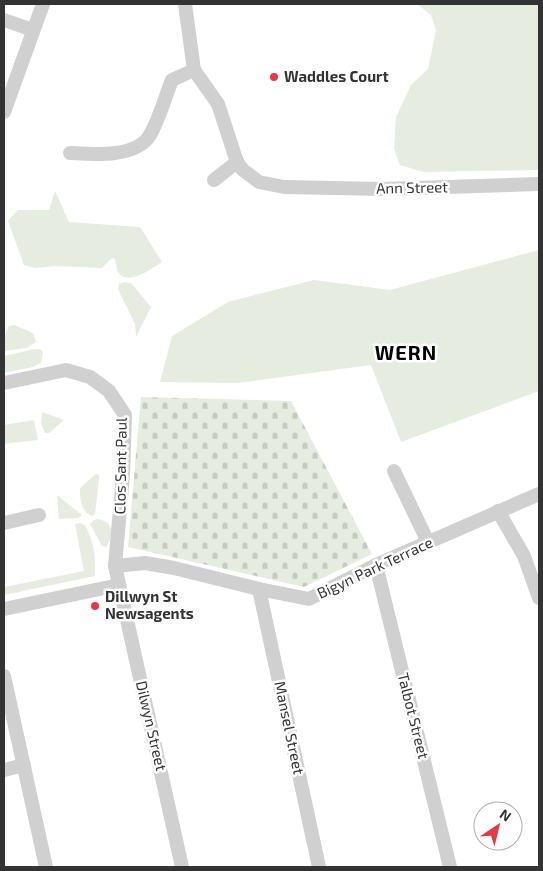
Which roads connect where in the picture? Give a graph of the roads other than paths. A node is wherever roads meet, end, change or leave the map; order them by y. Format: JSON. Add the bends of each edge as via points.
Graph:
{"nodes":[{"id":1,"x":43,"y":4,"type":"edge"},
{"id":2,"x":185,"y":4,"type":"edge"},
{"id":3,"x":4,"y":20,"type":"edge"},
{"id":4,"x":33,"y":30,"type":"junction"},
{"id":5,"x":194,"y":70,"type":"junction"},
{"id":6,"x":4,"y":112,"type":"edge"},
{"id":7,"x":70,"y":153,"type":"dead end"},
{"id":8,"x":237,"y":162,"type":"junction"},
{"id":9,"x":214,"y":180,"type":"dead end"},
{"id":10,"x":539,"y":184,"type":"edge"},
{"id":11,"x":4,"y":383,"type":"edge"},
{"id":12,"x":394,"y":472,"type":"dead end"},
{"id":13,"x":539,"y":494,"type":"edge"},
{"id":14,"x":498,"y":511,"type":"junction"},
{"id":15,"x":39,"y":515,"type":"dead end"},
{"id":16,"x":4,"y":523,"type":"edge"},
{"id":17,"x":428,"y":542,"type":"junction"},
{"id":18,"x":376,"y":565,"type":"junction"},
{"id":19,"x":115,"y":566,"type":"junction"},
{"id":20,"x":119,"y":585,"type":"junction"},
{"id":21,"x":258,"y":589,"type":"junction"},
{"id":22,"x":539,"y":598,"type":"edge"},
{"id":23,"x":4,"y":609,"type":"edge"},
{"id":24,"x":4,"y":676,"type":"edge"},
{"id":25,"x":24,"y":765,"type":"junction"},
{"id":26,"x":4,"y":770,"type":"edge"},
{"id":27,"x":46,"y":867,"type":"edge"},
{"id":28,"x":182,"y":867,"type":"edge"},
{"id":29,"x":319,"y":867,"type":"edge"},
{"id":30,"x":450,"y":867,"type":"edge"}],
"edges":[{"from":1,"to":4,"type":"street"},
{"from":2,"to":5,"type":"street"},
{"from":3,"to":4,"type":"street"},
{"from":4,"to":6,"type":"street"},
{"from":5,"to":7,"type":"street","via":[[172,80],[153,128],[140,144],[112,154]]},
{"from":5,"to":8,"type":"street","via":[[218,104]]},
{"from":8,"to":9,"type":"street"},
{"from":8,"to":10,"type":"street","name":"Ann Street","via":[[259,182],[284,187]]},
{"from":11,"to":19,"type":"street","name":"Clos Sant Paul","via":[[66,370],[90,377],[109,391],[125,415],[124,474]]},
{"from":12,"to":17,"type":"street"},
{"from":13,"to":14,"type":"street","name":"Bigyn Park Terrace"},
{"from":14,"to":17,"type":"street","name":"Bigyn Park Terrace"},
{"from":14,"to":22,"type":"street","via":[[524,556]]},
{"from":15,"to":16,"type":"street"},
{"from":17,"to":18,"type":"street","name":"Bigyn Park Terrace"},
{"from":18,"to":21,"type":"street","name":"Bigyn Park Terrace","via":[[309,598]]},
{"from":18,"to":30,"type":"street","name":"Talbot Street"},
{"from":19,"to":20,"type":"street","name":"Clos Sant Paul"},
{"from":19,"to":21,"type":"street","name":"Bigyn Park Terrace","via":[[155,565]]},
{"from":20,"to":23,"type":"street"},
{"from":20,"to":28,"type":"street","name":"Dilwyn Street"},
{"from":21,"to":29,"type":"street","name":"Mansel Street"},
{"from":24,"to":25,"type":"street"},
{"from":25,"to":26,"type":"street"},
{"from":25,"to":27,"type":"street"}]}
